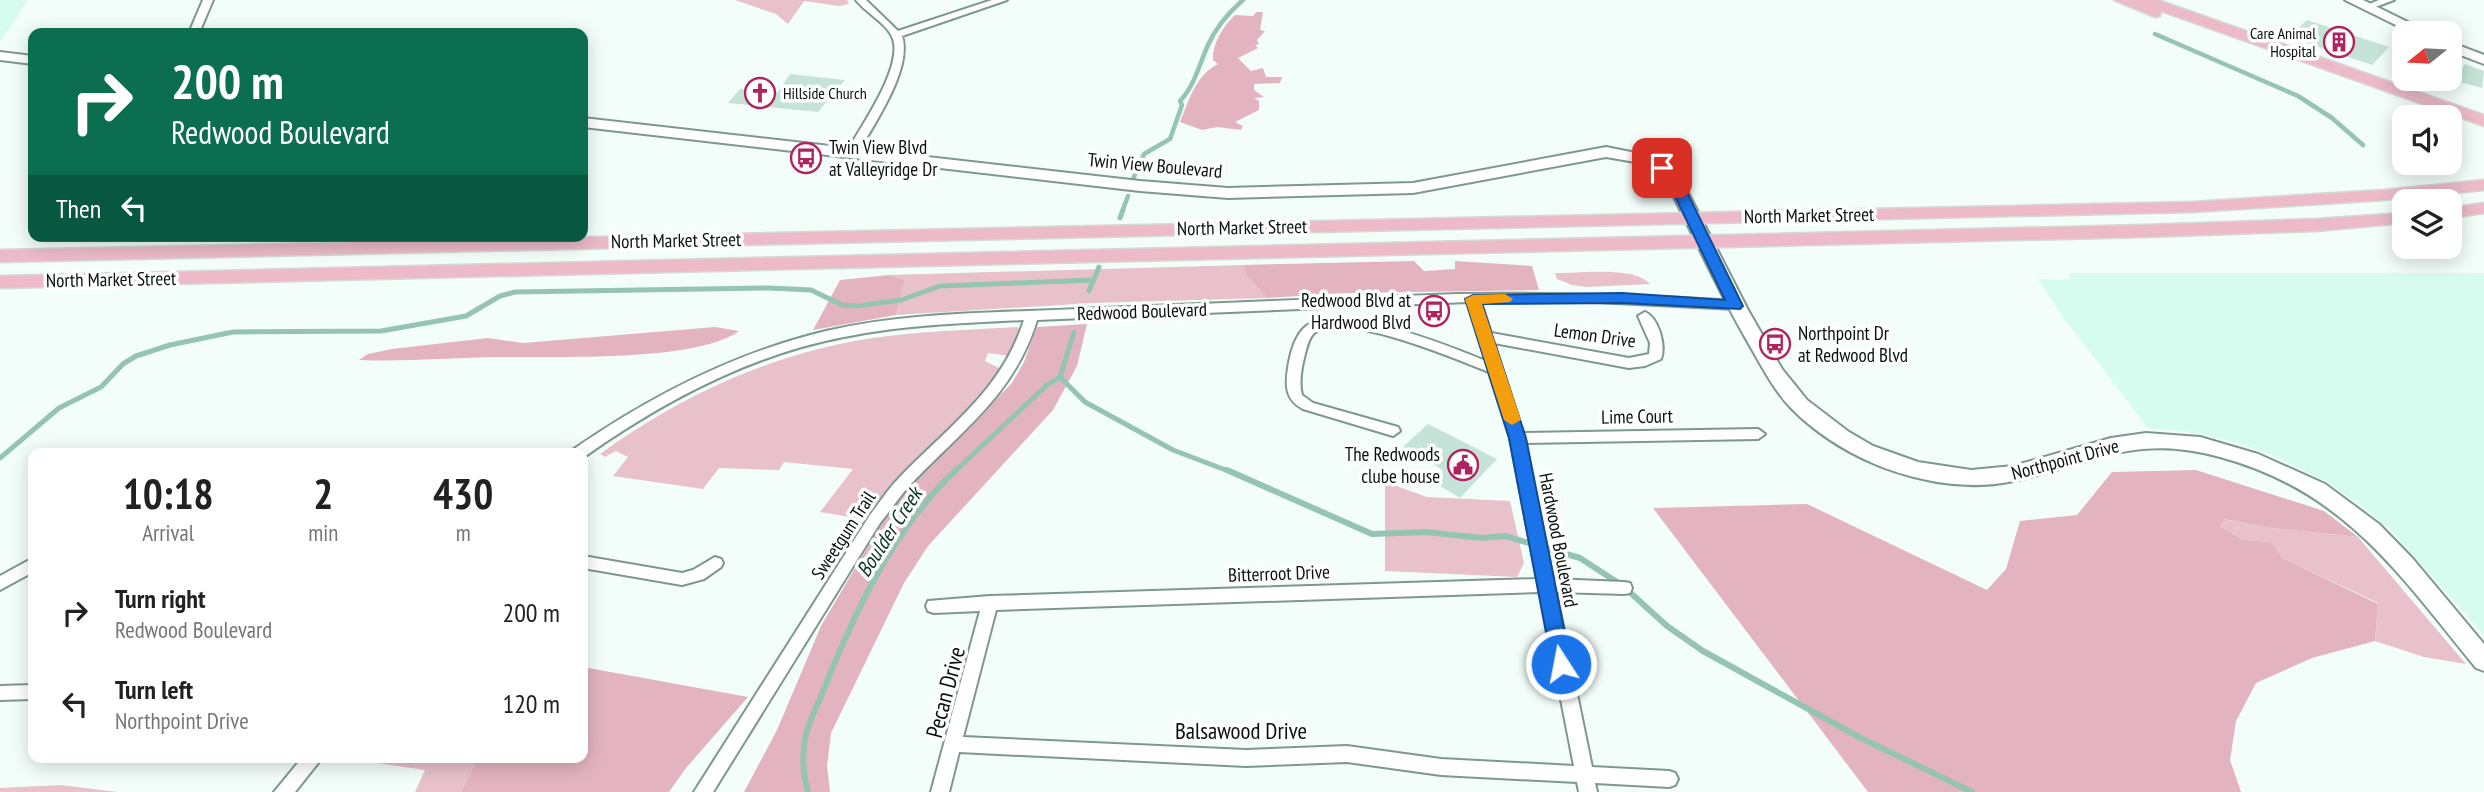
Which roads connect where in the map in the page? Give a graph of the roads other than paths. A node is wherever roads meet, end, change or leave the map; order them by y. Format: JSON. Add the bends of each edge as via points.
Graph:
{"nodes":[{"id":1,"x":208,"y":0,"type":"edge"},
{"id":2,"x":861,"y":0,"type":"edge"},
{"id":3,"x":1002,"y":0,"type":"edge"},
{"id":4,"x":2121,"y":0,"type":"edge"},
{"id":5,"x":2144,"y":0,"type":"edge"},
{"id":6,"x":2352,"y":0,"type":"edge"},
{"id":7,"x":2389,"y":0,"type":"edge"},
{"id":8,"x":2367,"y":7,"type":"junction"},
{"id":9,"x":2397,"y":21,"type":"edge"},
{"id":10,"x":196,"y":28,"type":"edge"},
{"id":11,"x":896,"y":35,"type":"junction"},
{"id":12,"x":2462,"y":51,"type":"edge"},
{"id":13,"x":0,"y":56,"type":"edge"},
{"id":14,"x":28,"y":59,"type":"edge"},
{"id":15,"x":2484,"y":60,"type":"edge"},
{"id":16,"x":2403,"y":105,"type":"edge"},
{"id":17,"x":588,"y":123,"type":"edge"},
{"id":18,"x":2462,"y":126,"type":"edge"},
{"id":19,"x":2481,"y":131,"type":"edge"},
{"id":20,"x":852,"y":153,"type":"junction"},
{"id":21,"x":2484,"y":185,"type":"edge"},
{"id":22,"x":2484,"y":211,"type":"edge"},
{"id":23,"x":2462,"y":213,"type":"edge"},
{"id":24,"x":1692,"y":217,"type":"junction"},
{"id":25,"x":2392,"y":219,"type":"edge"},
{"id":26,"x":1705,"y":242,"type":"junction"},
{"id":27,"x":0,"y":256,"type":"edge"},
{"id":28,"x":0,"y":282,"type":"edge"},
{"id":29,"x":1473,"y":299,"type":"junction"},
{"id":30,"x":1735,"y":306,"type":"junction"},
{"id":31,"x":1032,"y":316,"type":"junction"},
{"id":32,"x":1645,"y":316,"type":"dead end"},
{"id":33,"x":1486,"y":337,"type":"junction"},
{"id":34,"x":1497,"y":370,"type":"junction"},
{"id":35,"x":1393,"y":431,"type":"dead end"},
{"id":36,"x":1758,"y":434,"type":"dead end"},
{"id":37,"x":1517,"y":438,"type":"junction"},
{"id":38,"x":586,"y":448,"type":"edge"},
{"id":39,"x":588,"y":563,"type":"edge"},
{"id":40,"x":715,"y":563,"type":"dead end"},
{"id":41,"x":28,"y":567,"type":"edge"},
{"id":42,"x":0,"y":584,"type":"edge"},
{"id":43,"x":1546,"y":586,"type":"junction"},
{"id":44,"x":1624,"y":588,"type":"dead end"},
{"id":45,"x":990,"y":603,"type":"junction"},
{"id":46,"x":934,"y":606,"type":"dead end"},
{"id":47,"x":2484,"y":660,"type":"edge"},
{"id":48,"x":28,"y":692,"type":"edge"},
{"id":49,"x":0,"y":693,"type":"edge"},
{"id":50,"x":954,"y":744,"type":"junction"},
{"id":51,"x":309,"y":763,"type":"edge"},
{"id":52,"x":1669,"y":779,"type":"dead end"},
{"id":53,"x":1587,"y":783,"type":"edge"},
{"id":54,"x":283,"y":792,"type":"edge"},
{"id":55,"x":704,"y":792,"type":"edge"},
{"id":56,"x":940,"y":792,"type":"edge"}],
"edges":[{"from":1,"to":10,"type":"street"},
{"from":2,"to":11,"type":"street"},
{"from":3,"to":11,"type":"street"},
{"from":4,"to":16,"type":"main road"},
{"from":5,"to":19,"type":"main road"},
{"from":6,"to":8,"type":"street"},
{"from":7,"to":8,"type":"street"},
{"from":8,"to":9,"type":"street"},
{"from":11,"to":20,"type":"street","via":[[900,57]]},
{"from":12,"to":15,"type":"street"},
{"from":13,"to":14,"type":"street"},
{"from":17,"to":20,"type":"street","name":"Twin View Boulevard"},
{"from":18,"to":19,"type":"main road"},
{"from":20,"to":24,"type":"street","name":"Twin View Boulevard","via":[[1238,193],[1413,188],[1591,153],[1613,153],[1644,159],[1667,172]]},
{"from":21,"to":24,"type":"main road","name":"North Market Street","via":[[2192,207]]},
{"from":22,"to":23,"type":"main road"},
{"from":24,"to":26,"type":"street","name":"Northpoint Drive"},
{"from":24,"to":27,"type":"main road","name":"North Market Street"},
{"from":25,"to":26,"type":"main road","name":"North Market Street","via":[[2241,228]]},
{"from":26,"to":28,"type":"main road","name":"North Market Street"},
{"from":26,"to":30,"type":"street","name":"Northpoint Drive"},
{"from":29,"to":30,"type":"street","name":"Redwood Boulevard","via":[[1617,298]]},
{"from":29,"to":31,"type":"street","name":"Redwood Boulevard"},
{"from":29,"to":33,"type":"street","name":"Hardwood Boulevard"},
{"from":30,"to":47,"type":"street","name":"Northpoint Drive","via":[[1773,370],[1803,408],[1852,443],[1914,467],[1955,477],[1996,476],[2112,445],[2158,440],[2217,449],[2285,473],[2326,495],[2365,525]]},
{"from":31,"to":38,"type":"street","name":"Redwood Boulevard","via":[[879,327],[788,346],[690,385],[627,419]]},
{"from":31,"to":55,"type":"street","name":"Sweetgum Trail","via":[[1004,381],[875,519]]},
{"from":32,"to":33,"type":"street","name":"Lemon Drive","via":[[1657,348],[1656,356],[1645,361],[1629,363]]},
{"from":33,"to":34,"type":"street","name":"Hardwood Boulevard"},
{"from":34,"to":35,"type":"street","via":[[1369,327],[1331,324],[1311,329],[1298,353],[1293,392],[1297,400]]},
{"from":34,"to":37,"type":"street","name":"Hardwood Boulevard"},
{"from":36,"to":37,"type":"street","name":"Lime Court"},
{"from":37,"to":43,"type":"street","name":"Hardwood Boulevard"},
{"from":39,"to":40,"type":"street","via":[[682,579]]},
{"from":41,"to":42,"type":"street"},
{"from":43,"to":44,"type":"street","name":"Bitterroot Drive"},
{"from":43,"to":45,"type":"street","name":"Bitterroot Drive"},
{"from":43,"to":53,"type":"street","name":"Hardwood Boulevard"},
{"from":45,"to":46,"type":"street","name":"Bitterroot Drive"},
{"from":45,"to":50,"type":"street","name":"Pecan Drive"},
{"from":48,"to":49,"type":"street"},
{"from":50,"to":53,"type":"street","name":"Balsawood Drive","via":[[1246,758],[1347,754],[1441,767],[1526,770]]},
{"from":50,"to":56,"type":"street","name":"Pecan Drive"},
{"from":51,"to":54,"type":"street"},
{"from":52,"to":53,"type":"street","name":"Balsawood Drive"}]}
